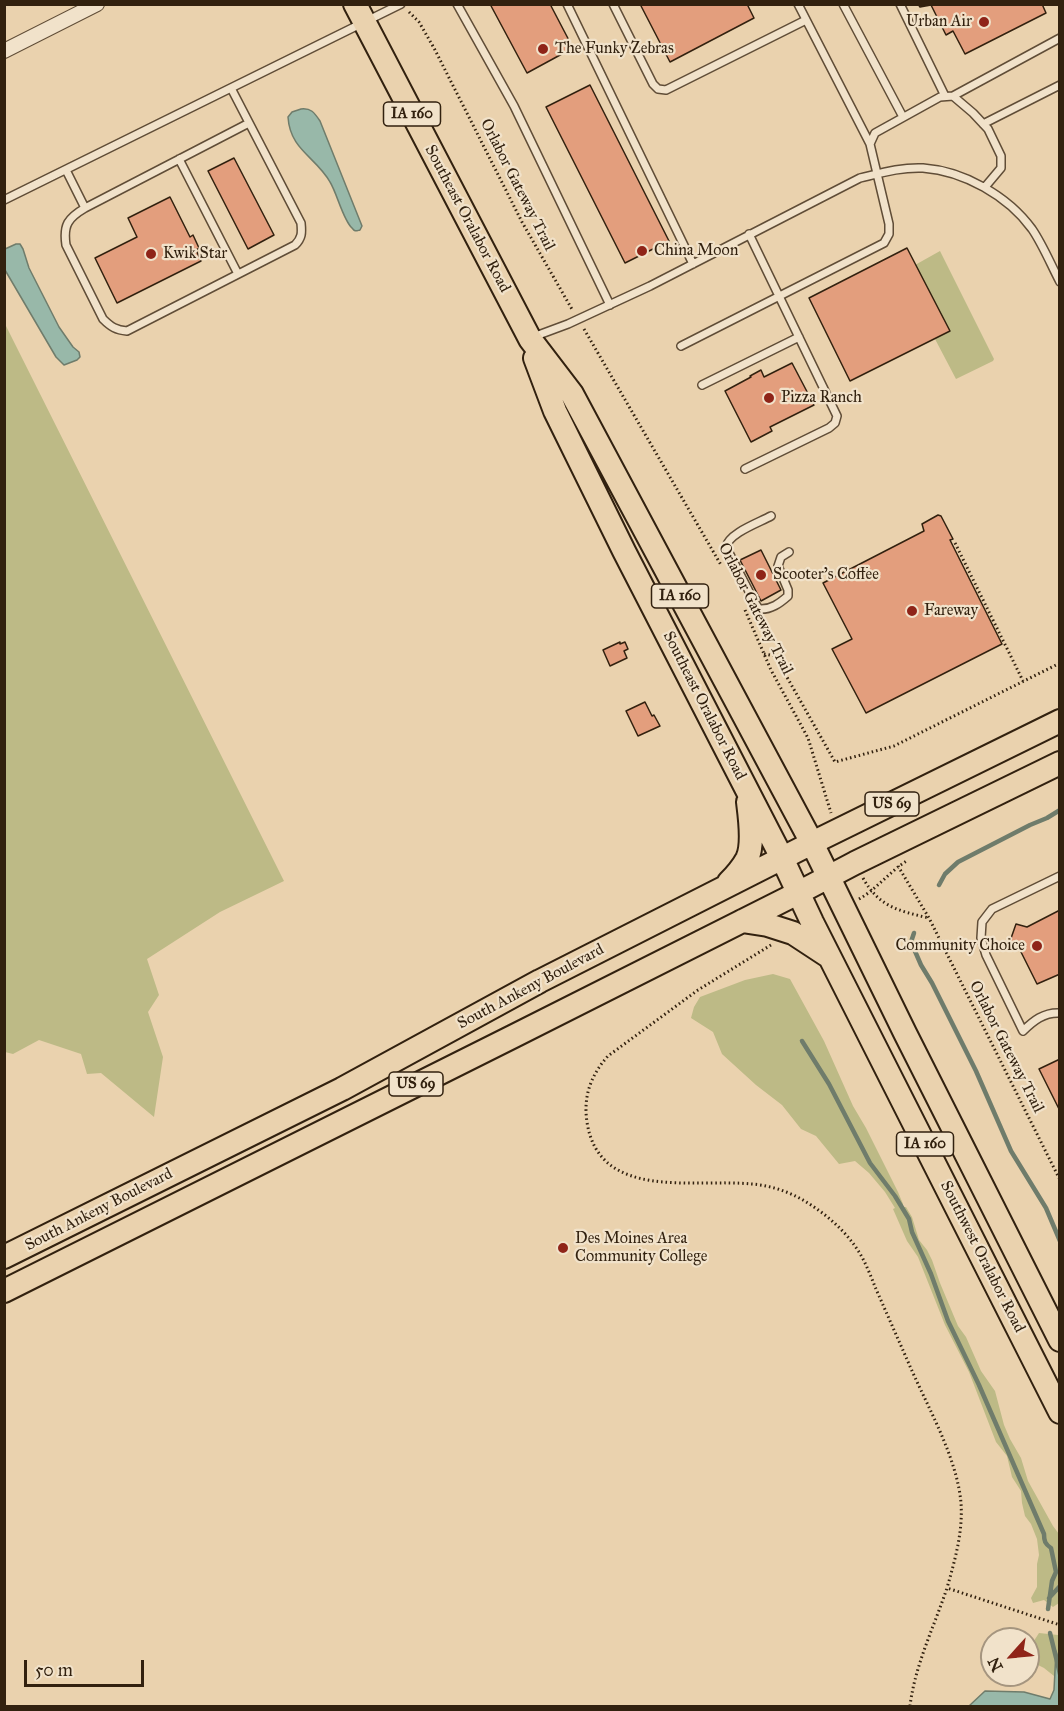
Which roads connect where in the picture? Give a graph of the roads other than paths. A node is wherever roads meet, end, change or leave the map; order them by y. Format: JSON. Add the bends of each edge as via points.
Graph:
{"nodes":[{"id":1,"x":97,"y":4,"type":"edge"},
{"id":2,"x":401,"y":4,"type":"edge"},
{"id":3,"x":457,"y":4,"type":"edge"},
{"id":4,"x":567,"y":4,"type":"edge"},
{"id":5,"x":613,"y":4,"type":"edge"},
{"id":6,"x":798,"y":4,"type":"edge"},
{"id":7,"x":843,"y":4,"type":"edge"},
{"id":8,"x":900,"y":4,"type":"edge"},
{"id":9,"x":360,"y":14,"type":"edge"},
{"id":10,"x":806,"y":20,"type":"junction"},
{"id":11,"x":1059,"y":38,"type":"edge"},
{"id":12,"x":4,"y":51,"type":"edge"},
{"id":13,"x":1059,"y":85,"type":"edge"},
{"id":14,"x":231,"y":88,"type":"junction"},
{"id":15,"x":949,"y":96,"type":"junction"},
{"id":16,"x":903,"y":117,"type":"junction"},
{"id":17,"x":249,"y":123,"type":"junction"},
{"id":18,"x":983,"y":124,"type":"junction"},
{"id":19,"x":870,"y":144,"type":"junction"},
{"id":20,"x":179,"y":159,"type":"junction"},
{"id":21,"x":66,"y":170,"type":"junction"},
{"id":22,"x":878,"y":174,"type":"junction"},
{"id":23,"x":985,"y":187,"type":"junction"},
{"id":24,"x":4,"y":200,"type":"edge"},
{"id":25,"x":85,"y":208,"type":"junction"},
{"id":26,"x":749,"y":234,"type":"junction"},
{"id":27,"x":693,"y":264,"type":"junction"},
{"id":28,"x":238,"y":274,"type":"junction"},
{"id":29,"x":1059,"y":282,"type":"edge"},
{"id":30,"x":779,"y":297,"type":"junction"},
{"id":31,"x":610,"y":304,"type":"junction"},
{"id":32,"x":799,"y":337,"type":"junction"},
{"id":33,"x":530,"y":339,"type":"junction"},
{"id":34,"x":681,"y":346,"type":"dead end"},
{"id":35,"x":702,"y":385,"type":"dead end"},
{"id":36,"x":745,"y":470,"type":"dead end"},
{"id":37,"x":771,"y":516,"type":"dead end"},
{"id":38,"x":789,"y":552,"type":"dead end"},
{"id":39,"x":1059,"y":721,"type":"edge"},
{"id":40,"x":1059,"y":763,"type":"edge"},
{"id":41,"x":746,"y":786,"type":"junction"},
{"id":42,"x":820,"y":860,"type":"junction"},
{"id":43,"x":790,"y":876,"type":"junction"},
{"id":44,"x":1059,"y":876,"type":"edge"},
{"id":45,"x":724,"y":888,"type":"junction"},
{"id":46,"x":742,"y":921,"type":"junction"},
{"id":47,"x":830,"y":957,"type":"junction"},
{"id":48,"x":1059,"y":1013,"type":"edge"},
{"id":49,"x":4,"y":1257,"type":"edge"},
{"id":50,"x":4,"y":1291,"type":"edge"},
{"id":51,"x":1059,"y":1340,"type":"edge"},
{"id":52,"x":1059,"y":1412,"type":"edge"}],
"edges":[{"from":1,"to":12,"type":"street"},
{"from":2,"to":9,"type":"lane"},
{"from":3,"to":31,"type":"lane","via":[[514,106]]},
{"from":4,"to":27,"type":"lane"},
{"from":5,"to":10,"type":"lane","via":[[653,84],[666,90]]},
{"from":6,"to":10,"type":"lane"},
{"from":7,"to":16,"type":"lane"},
{"from":8,"to":15,"type":"lane"},
{"from":9,"to":14,"type":"lane"},
{"from":9,"to":33,"type":"main road","name":"Southeast Oralabor Road","number":"IA 160"},
{"from":10,"to":19,"type":"lane"},
{"from":11,"to":15,"type":"lane"},
{"from":13,"to":18,"type":"lane"},
{"from":14,"to":17,"type":"lane"},
{"from":14,"to":21,"type":"lane"},
{"from":15,"to":16,"type":"lane"},
{"from":15,"to":18,"type":"lane"},
{"from":16,"to":19,"type":"lane","via":[[875,133]]},
{"from":17,"to":20,"type":"lane"},
{"from":17,"to":28,"type":"lane","via":[[302,231],[295,245]]},
{"from":18,"to":23,"type":"lane","via":[[1001,156],[1001,168]]},
{"from":19,"to":22,"type":"lane"},
{"from":20,"to":25,"type":"lane"},
{"from":20,"to":28,"type":"lane"},
{"from":21,"to":24,"type":"lane"},
{"from":21,"to":25,"type":"lane"},
{"from":22,"to":23,"type":"lane","via":[[924,168]]},
{"from":22,"to":26,"type":"lane","via":[[860,178]]},
{"from":22,"to":30,"type":"lane","via":[[890,234],[884,243]]},
{"from":23,"to":29,"type":"lane","via":[[1027,222]]},
{"from":25,"to":28,"type":"lane","via":[[73,214],[66,224],[66,246],[110,327],[127,331]]},
{"from":26,"to":27,"type":"lane"},
{"from":26,"to":30,"type":"lane"},
{"from":27,"to":31,"type":"lane"},
{"from":30,"to":32,"type":"lane"},
{"from":30,"to":34,"type":"lane"},
{"from":31,"to":33,"type":"lane"},
{"from":32,"to":35,"type":"lane"},
{"from":32,"to":36,"type":"lane","via":[[837,416],[835,423]]},
{"from":33,"to":41,"type":"main road","name":"Southeast Oralabor Road","number":"IA 160","via":[[555,411]]},
{"from":33,"to":42,"type":"main road","name":"Southeast Oralabor Road","number":"IA 160","via":[[572,394]]},
{"from":37,"to":38,"type":"lane","via":[[736,534],[726,547],[759,609],[780,603],[788,596],[778,566],[781,557]]},
{"from":39,"to":42,"type":"main road","name":"South Ankeny Boulevard","number":"US 69","via":[[838,830]]},
{"from":40,"to":42,"type":"main road","name":"South Ankeny Boulevard","number":"US 69","via":[[855,863]]},
{"from":41,"to":43,"type":"main road","name":"Southeast Oralabor Road","number":"IA 160"},
{"from":41,"to":45,"type":"main road","via":[[751,828],[749,857]]},
{"from":42,"to":43,"type":"main road","name":"South Ankeny Boulevard","number":"US 69"},
{"from":42,"to":43,"type":"main road","name":"South Ankeny Boulevard","number":"US 69"},
{"from":42,"to":51,"type":"main road","name":"Southwest Oralabor Road","number":"IA 160"},
{"from":43,"to":45,"type":"main road","name":"South Ankeny Boulevard","number":"US 69"},
{"from":43,"to":46,"type":"main road","name":"South Ankeny Boulevard","number":"US 69"},
{"from":43,"to":47,"type":"main road","name":"Southwest Oralabor Road","number":"IA 160"},
{"from":44,"to":48,"type":"lane","via":[[992,909],[982,922],[981,938],[1023,1031],[1035,1020]]},
{"from":45,"to":49,"type":"main road","name":"South Ankeny Boulevard","number":"US 69","via":[[540,981],[342,1089]]},
{"from":46,"to":47,"type":"main road","via":[[793,933]]},
{"from":46,"to":50,"type":"main road","name":"South Ankeny Boulevard","number":"US 69"},
{"from":47,"to":52,"type":"main road","name":"Southwest Oralabor Road","number":"IA 160"}]}
